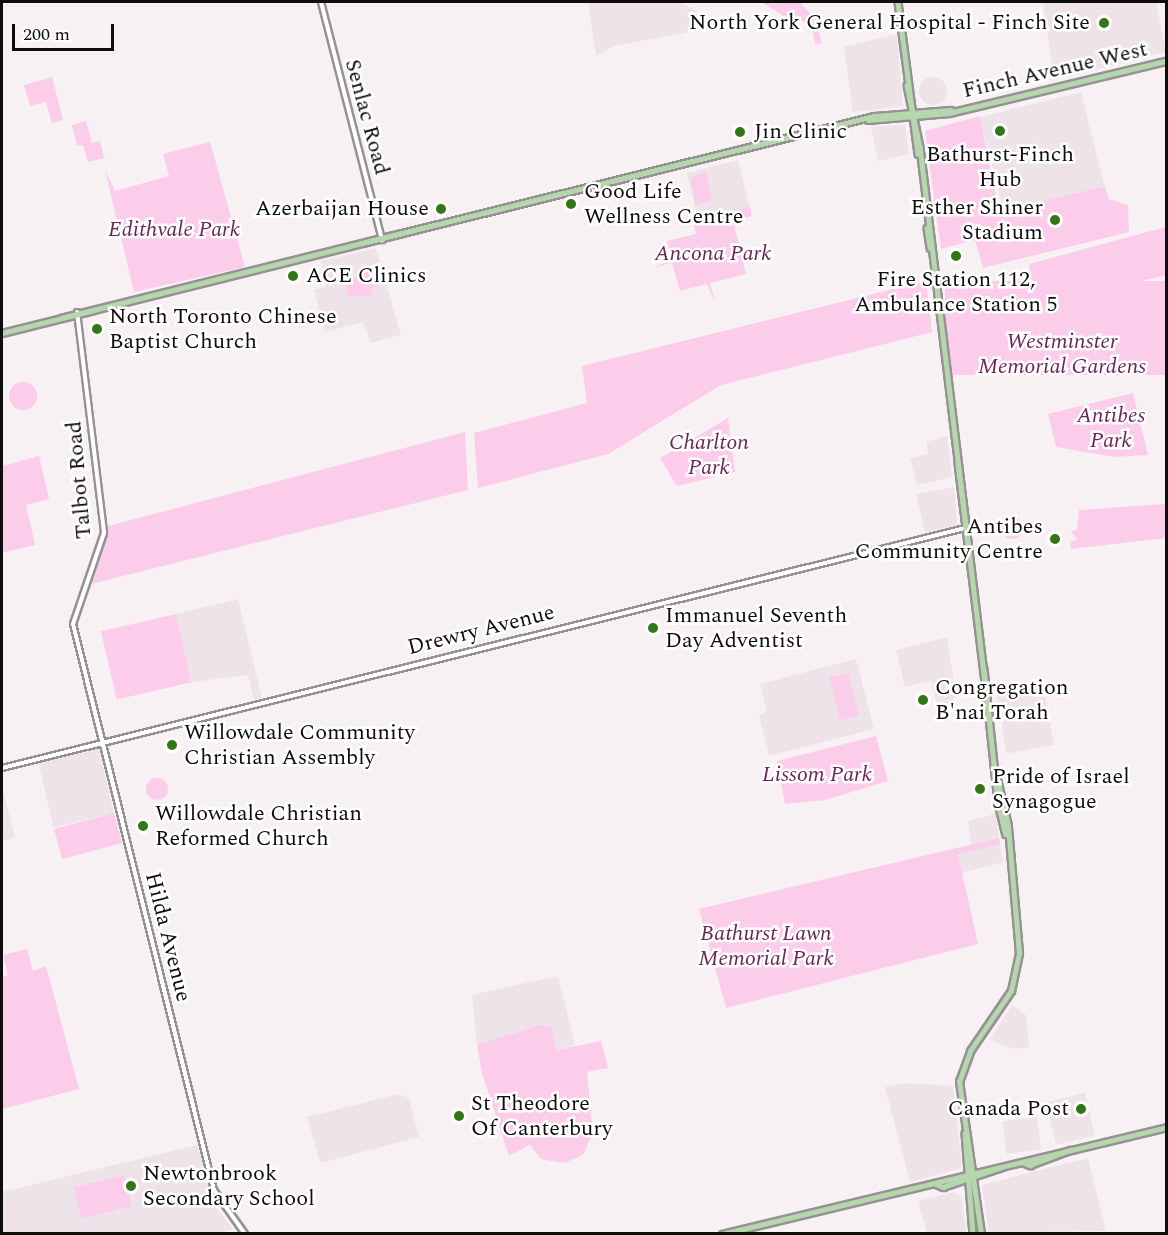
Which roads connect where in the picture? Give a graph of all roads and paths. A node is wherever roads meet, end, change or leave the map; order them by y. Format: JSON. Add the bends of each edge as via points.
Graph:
{"nodes":[{"id":1,"x":321,"y":2,"type":"edge"},
{"id":2,"x":898,"y":2,"type":"edge"},
{"id":3,"x":1167,"y":61,"type":"edge"},
{"id":4,"x":912,"y":114,"type":"junction"},
{"id":5,"x":381,"y":238,"type":"junction"},
{"id":6,"x":77,"y":314,"type":"junction"},
{"id":7,"x":2,"y":333,"type":"edge"},
{"id":8,"x":958,"y":463,"type":"junction"},
{"id":9,"x":969,"y":527,"type":"junction"},
{"id":10,"x":962,"y":528,"type":"junction"},
{"id":11,"x":969,"y":551,"type":"junction"},
{"id":12,"x":77,"y":640,"type":"joint"},
{"id":13,"x":103,"y":742,"type":"junction"},
{"id":14,"x":2,"y":768,"type":"edge"},
{"id":15,"x":1167,"y":1127,"type":"edge"},
{"id":16,"x":965,"y":1133,"type":"junction"},
{"id":17,"x":1002,"y":1167,"type":"junction"},
{"id":18,"x":973,"y":1170,"type":"junction"},
{"id":19,"x":966,"y":1172,"type":"junction"},
{"id":20,"x":974,"y":1179,"type":"junction"},
{"id":21,"x":967,"y":1181,"type":"junction"},
{"id":22,"x":936,"y":1184,"type":"junction"},
{"id":23,"x":245,"y":1233,"type":"edge"},
{"id":24,"x":722,"y":1233,"type":"edge"},
{"id":25,"x":973,"y":1233,"type":"edge"},
{"id":26,"x":981,"y":1233,"type":"edge"}],
"edges":[{"from":1,"to":5,"type":"street","name":"Senlac Road"},
{"from":2,"to":4,"type":"main road"},
{"from":3,"to":4,"type":"main road","name":"Finch Avenue West","via":[[951,110]]},
{"from":4,"to":5,"type":"main road","name":"Finch Avenue West","via":[[865,120]]},
{"from":4,"to":8,"type":"main road"},
{"from":5,"to":6,"type":"main road","name":"Finch Avenue West"},
{"from":6,"to":7,"type":"main road","name":"Finch Avenue West"},
{"from":6,"to":12,"type":"street","name":"Talbot Road","via":[[104,534],[76,610]]},
{"from":8,"to":9,"type":"main road"},
{"from":8,"to":10,"type":"main road"},
{"from":9,"to":10,"type":"street","name":"Drewry Avenue"},
{"from":9,"to":11,"type":"main road"},
{"from":10,"to":11,"type":"main road"},
{"from":10,"to":13,"type":"street","name":"Drewry Avenue"},
{"from":11,"to":16,"type":"main road","via":[[1006,834],[1019,970],[963,1067],[959,1087]]},
{"from":12,"to":13,"type":"street","name":"Hilda Avenue"},
{"from":13,"to":14,"type":"street","name":"Drewry Avenue"},
{"from":13,"to":23,"type":"street","name":"Hilda Avenue","via":[[214,1190]]},
{"from":15,"to":17,"type":"main road"},
{"from":16,"to":18,"type":"main road"},
{"from":16,"to":19,"type":"main road"},
{"from":17,"to":18,"type":"main road"},
{"from":17,"to":20,"type":"main road"},
{"from":18,"to":19,"type":"main road"},
{"from":18,"to":20,"type":"main road"},
{"from":19,"to":21,"type":"main road"},
{"from":19,"to":22,"type":"main road"},
{"from":20,"to":21,"type":"main road"},
{"from":20,"to":26,"type":"main road"},
{"from":21,"to":22,"type":"main road"},
{"from":21,"to":25,"type":"main road"},
{"from":22,"to":24,"type":"main road"}]}
